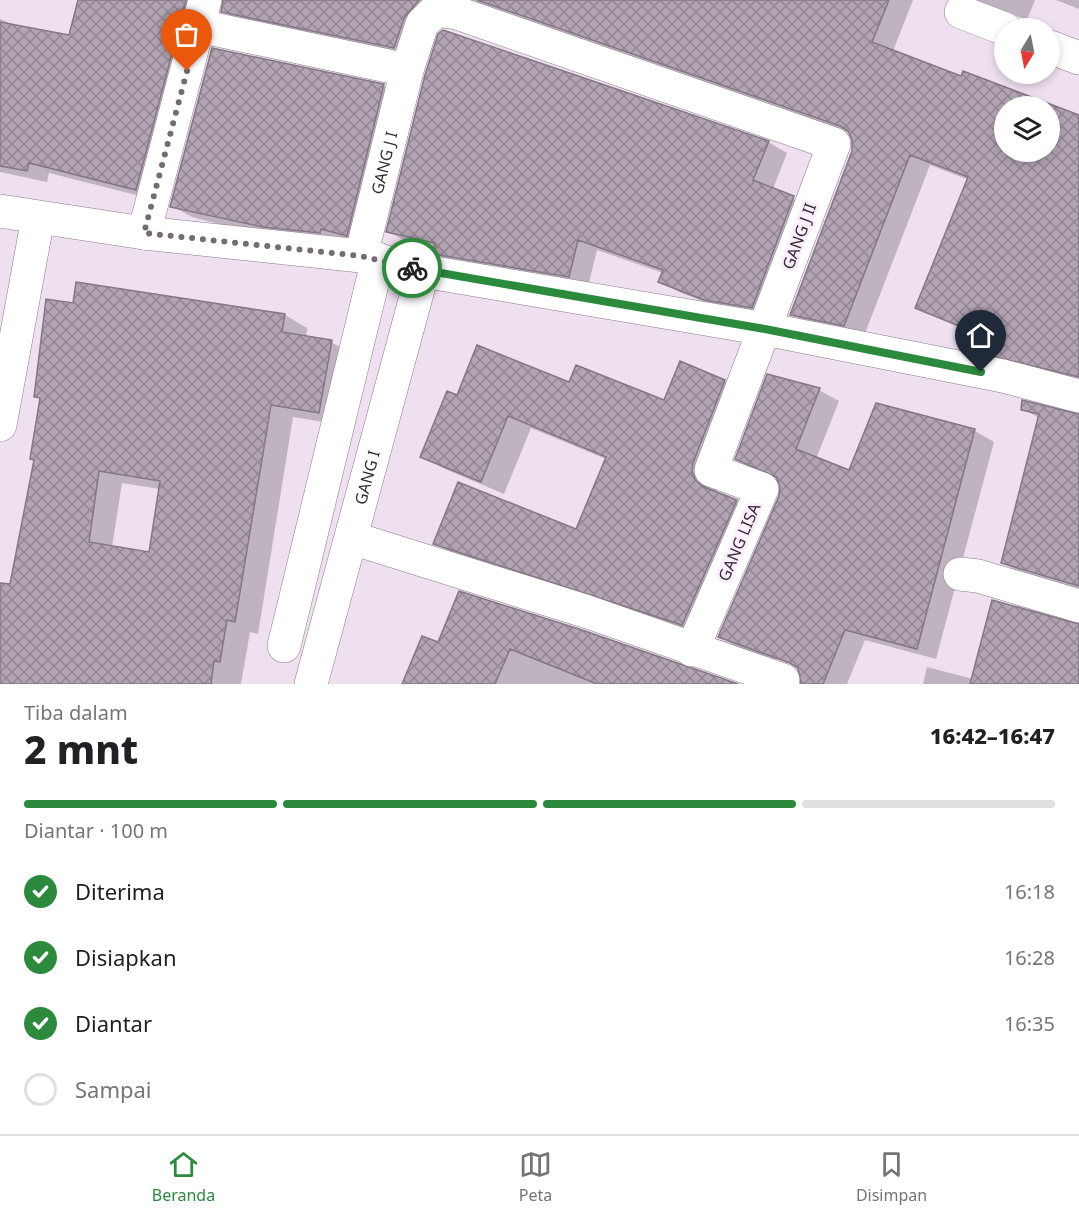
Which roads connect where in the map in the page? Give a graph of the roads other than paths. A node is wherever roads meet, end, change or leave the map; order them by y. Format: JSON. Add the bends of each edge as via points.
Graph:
{"nodes":[{"id":1,"x":961,"y":12,"type":"dead end"},
{"id":2,"x":202,"y":13,"type":"edge"},
{"id":3,"x":994,"y":25,"type":"edge"},
{"id":4,"x":1060,"y":50,"type":"edge"},
{"id":5,"x":1079,"y":58,"type":"edge"},
{"id":6,"x":407,"y":70,"type":"junction"},
{"id":7,"x":834,"y":144,"type":"joint"},
{"id":8,"x":0,"y":211,"type":"edge"},
{"id":9,"x":38,"y":218,"type":"junction"},
{"id":10,"x":144,"y":233,"type":"junction"},
{"id":11,"x":370,"y":258,"type":"junction"},
{"id":12,"x":423,"y":271,"type":"junction"},
{"id":13,"x":765,"y":329,"type":"junction"},
{"id":14,"x":1079,"y":396,"type":"edge"},
{"id":15,"x":0,"y":425,"type":"edge"},
{"id":16,"x":352,"y":538,"type":"junction"},
{"id":17,"x":960,"y":574,"type":"dead end"},
{"id":18,"x":1079,"y":606,"type":"edge"},
{"id":19,"x":284,"y":646,"type":"dead end"},
{"id":20,"x":692,"y":650,"type":"junction"},
{"id":21,"x":783,"y":680,"type":"dead end"},
{"id":22,"x":311,"y":684,"type":"edge"}],
"edges":[{"from":1,"to":3,"type":"street"},
{"from":2,"to":6,"type":"street"},
{"from":2,"to":10,"type":"street"},
{"from":4,"to":5,"type":"street"},
{"from":6,"to":7,"type":"street","name":"GANG J I","via":[[422,24],[436,10],[457,13]]},
{"from":6,"to":11,"type":"street","name":"GANG J I"},
{"from":7,"to":13,"type":"street","name":"GANG J II"},
{"from":8,"to":9,"type":"street"},
{"from":9,"to":10,"type":"street"},
{"from":9,"to":15,"type":"street"},
{"from":10,"to":11,"type":"street"},
{"from":11,"to":12,"type":"street"},
{"from":11,"to":19,"type":"street","name":"GANG J I"},
{"from":12,"to":13,"type":"street"},
{"from":12,"to":16,"type":"street","name":"GANG I"},
{"from":13,"to":14,"type":"street","via":[[1003,376]]},
{"from":13,"to":20,"type":"street","name":"GANG LISA","via":[[711,470],[762,489]]},
{"from":16,"to":20,"type":"street","via":[[588,612]]},
{"from":16,"to":22,"type":"street","name":"GANG I"},
{"from":17,"to":18,"type":"street"},
{"from":20,"to":21,"type":"street"}]}
